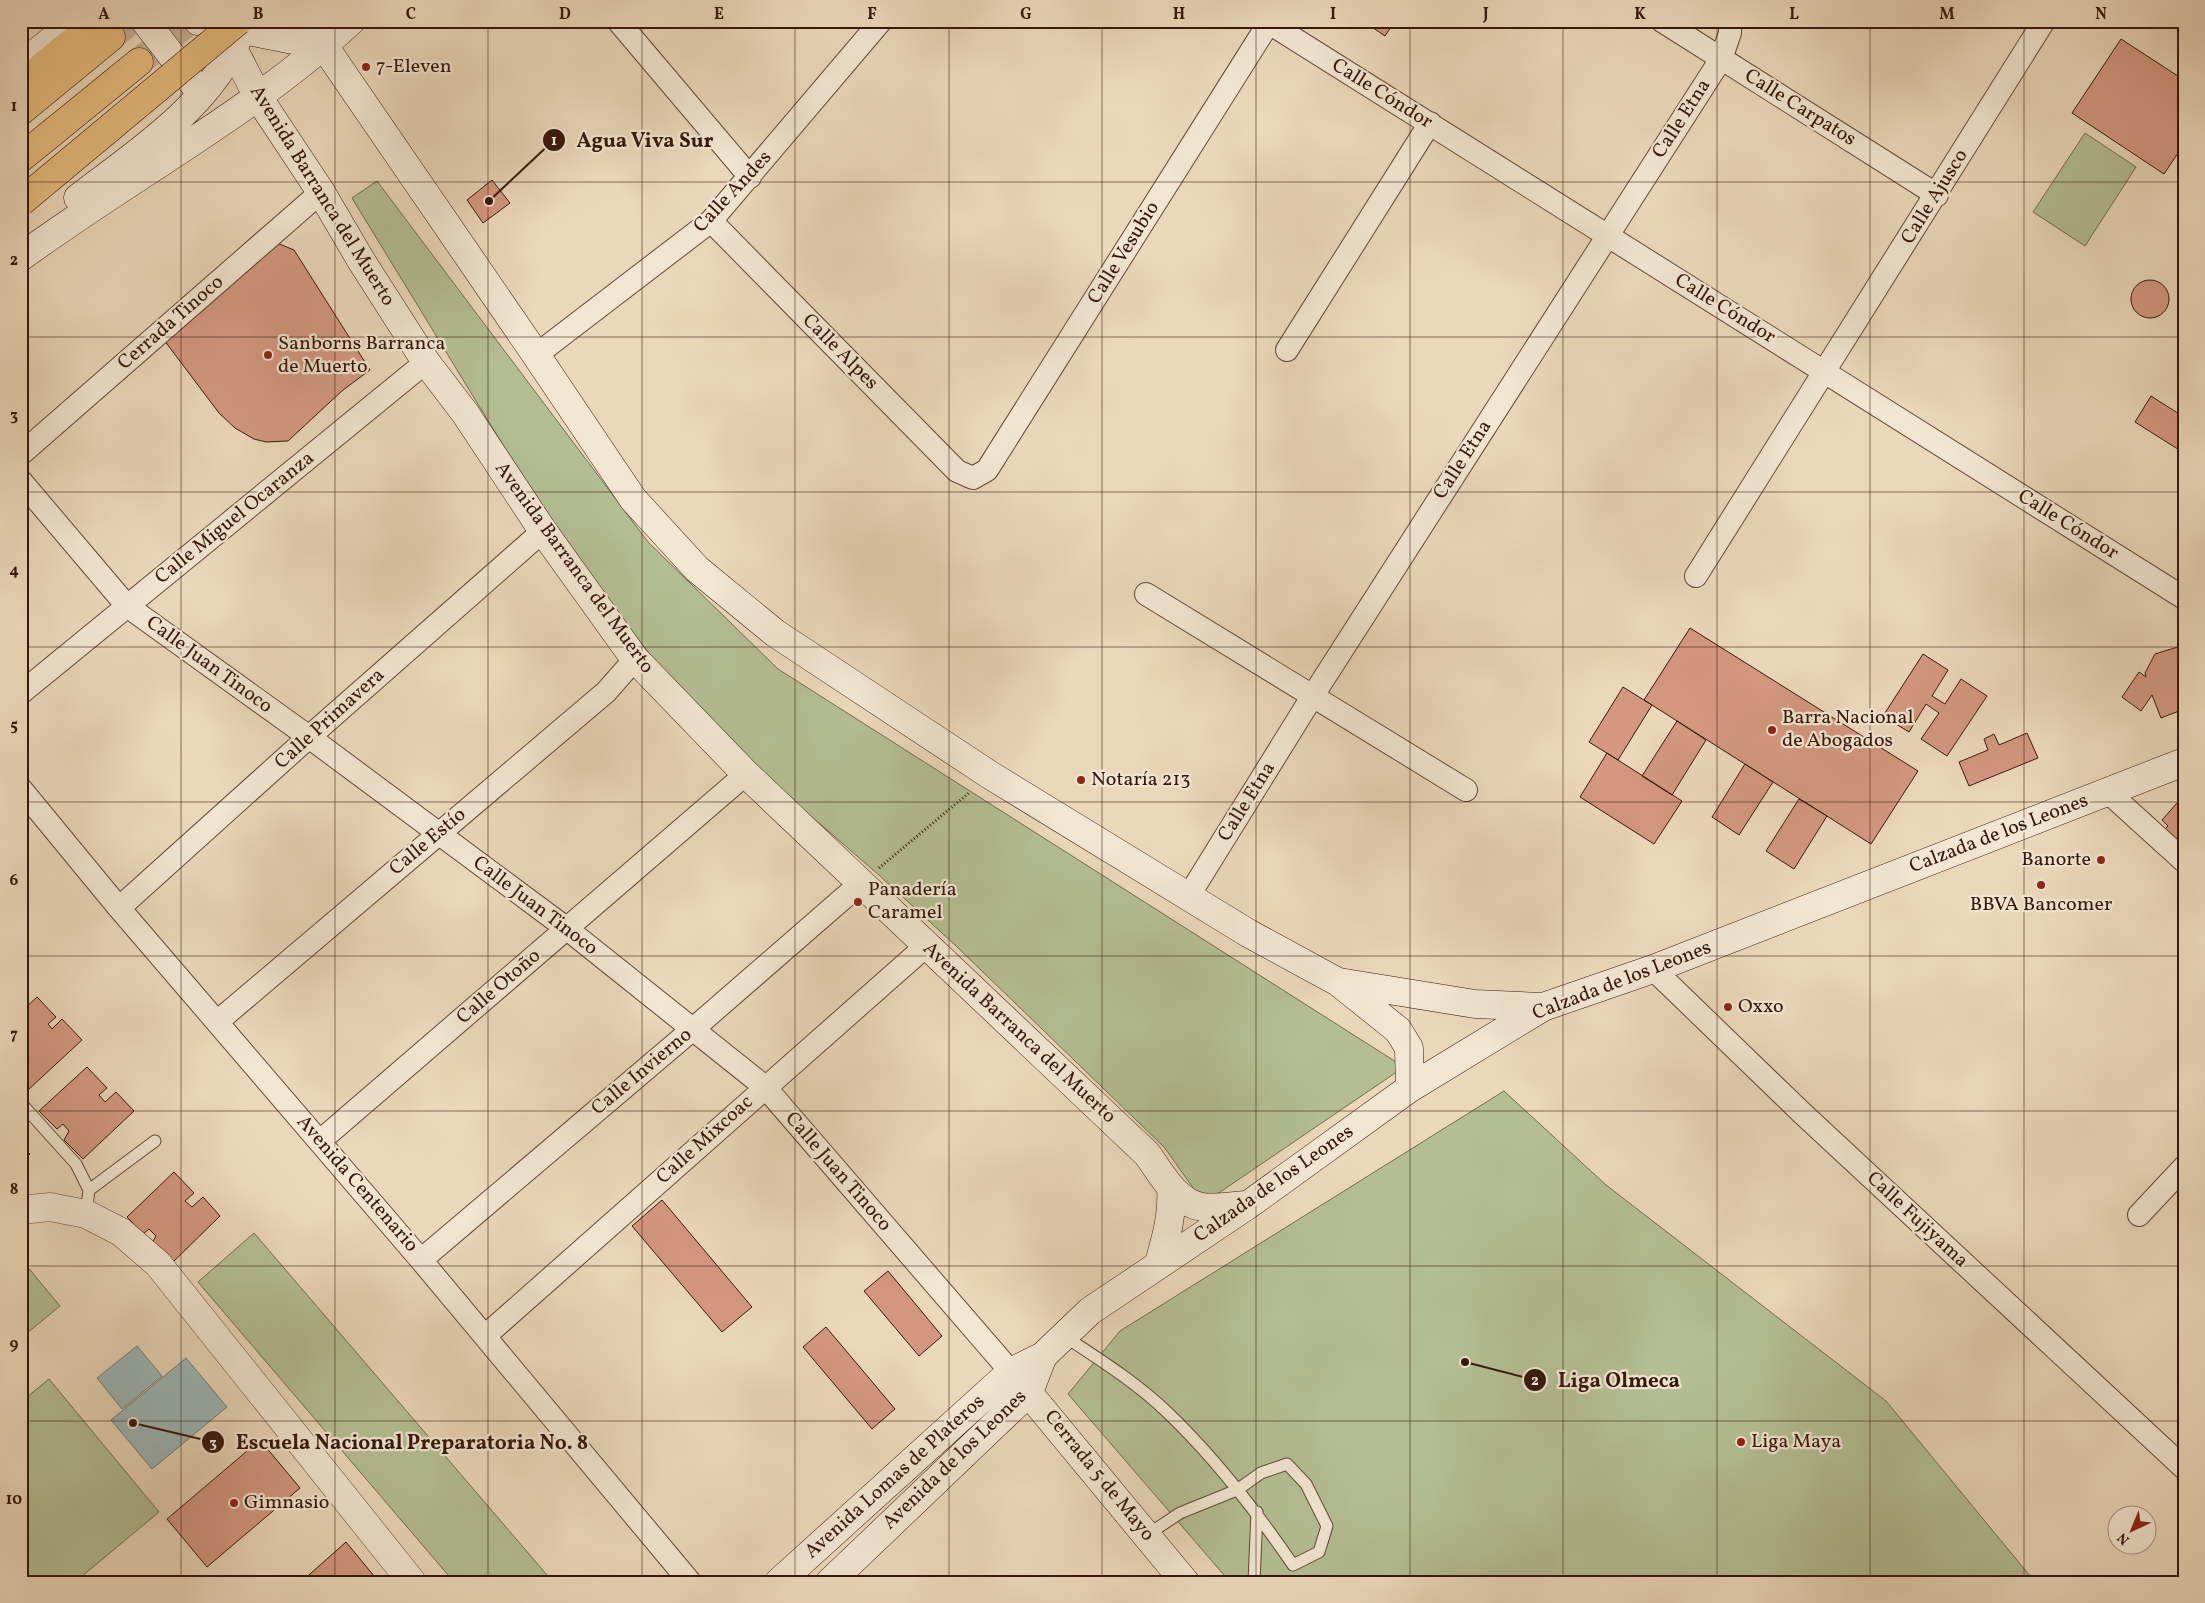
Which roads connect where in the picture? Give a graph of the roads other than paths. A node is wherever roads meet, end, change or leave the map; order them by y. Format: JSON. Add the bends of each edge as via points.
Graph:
{"nodes":[{"id":1,"x":76,"y":21,"type":"edge"},
{"id":2,"x":145,"y":21,"type":"edge"},
{"id":3,"x":311,"y":21,"type":"edge"},
{"id":4,"x":351,"y":21,"type":"edge"},
{"id":5,"x":618,"y":21,"type":"edge"},
{"id":6,"x":881,"y":21,"type":"edge"},
{"id":7,"x":1662,"y":21,"type":"edge"},
{"id":8,"x":1730,"y":21,"type":"edge"},
{"id":9,"x":2044,"y":21,"type":"edge"},
{"id":10,"x":1268,"y":22,"type":"edge"},
{"id":11,"x":227,"y":27,"type":"edge"},
{"id":12,"x":105,"y":29,"type":"edge"},
{"id":13,"x":324,"y":46,"type":"junction"},
{"id":14,"x":1722,"y":59,"type":"junction"},
{"id":15,"x":138,"y":62,"type":"tunnel mouth"},
{"id":16,"x":21,"y":65,"type":"edge"},
{"id":17,"x":21,"y":84,"type":"edge"},
{"id":18,"x":202,"y":94,"type":"junction"},
{"id":19,"x":258,"y":97,"type":"junction"},
{"id":20,"x":21,"y":111,"type":"edge"},
{"id":21,"x":1430,"y":123,"type":"junction"},
{"id":22,"x":21,"y":158,"type":"edge"},
{"id":23,"x":750,"y":177,"type":"junction"},
{"id":24,"x":321,"y":192,"type":"junction"},
{"id":25,"x":1937,"y":195,"type":"junction"},
{"id":26,"x":21,"y":202,"type":"edge"},
{"id":27,"x":711,"y":221,"type":"junction"},
{"id":28,"x":1607,"y":236,"type":"junction"},
{"id":29,"x":22,"y":256,"type":"edge"},
{"id":30,"x":1287,"y":350,"type":"dead end"},
{"id":31,"x":536,"y":355,"type":"junction"},
{"id":32,"x":426,"y":362,"type":"junction"},
{"id":33,"x":1823,"y":371,"type":"junction"},
{"id":34,"x":21,"y":454,"type":"edge"},
{"id":35,"x":973,"y":478,"type":"joint"},
{"id":36,"x":21,"y":481,"type":"edge"},
{"id":37,"x":543,"y":531,"type":"junction"},
{"id":38,"x":1696,"y":576,"type":"dead end"},
{"id":39,"x":1146,"y":594,"type":"dead end"},
{"id":40,"x":2184,"y":598,"type":"edge"},
{"id":41,"x":127,"y":606,"type":"junction"},
{"id":42,"x":635,"y":659,"type":"junction"},
{"id":43,"x":21,"y":693,"type":"edge"},
{"id":44,"x":1312,"y":696,"type":"junction"},
{"id":45,"x":309,"y":737,"type":"junction"},
{"id":46,"x":2184,"y":762,"type":"edge"},
{"id":47,"x":746,"y":774,"type":"junction"},
{"id":48,"x":21,"y":788,"type":"edge"},
{"id":49,"x":1466,"y":790,"type":"dead end"},
{"id":50,"x":2108,"y":792,"type":"junction"},
{"id":51,"x":438,"y":833,"type":"junction"},
{"id":52,"x":2184,"y":861,"type":"edge"},
{"id":53,"x":861,"y":882,"type":"junction"},
{"id":54,"x":1188,"y":897,"type":"junction"},
{"id":55,"x":120,"y":908,"type":"junction"},
{"id":56,"x":566,"y":928,"type":"junction"},
{"id":57,"x":926,"y":946,"type":"junction"},
{"id":58,"x":1652,"y":969,"type":"junction"},
{"id":59,"x":1338,"y":982,"type":"junction"},
{"id":60,"x":1543,"y":1007,"type":"junction"},
{"id":61,"x":217,"y":1022,"type":"junction"},
{"id":62,"x":693,"y":1029,"type":"junction"},
{"id":63,"x":765,"y":1087,"type":"junction"},
{"id":64,"x":1410,"y":1088,"type":"junction"},
{"id":65,"x":21,"y":1103,"type":"edge"},
{"id":66,"x":155,"y":1141,"type":"dead end"},
{"id":67,"x":320,"y":1141,"type":"junction"},
{"id":68,"x":2184,"y":1167,"type":"edge"},
{"id":69,"x":1171,"y":1188,"type":"junction"},
{"id":70,"x":88,"y":1202,"type":"junction"},
{"id":71,"x":1248,"y":1205,"type":"junction"},
{"id":72,"x":21,"y":1210,"type":"edge"},
{"id":73,"x":2139,"y":1215,"type":"dead end"},
{"id":74,"x":421,"y":1260,"type":"junction"},
{"id":75,"x":1159,"y":1263,"type":"junction"},
{"id":76,"x":1064,"y":1335,"type":"junction"},
{"id":77,"x":485,"y":1336,"type":"junction"},
{"id":78,"x":1043,"y":1356,"type":"joint"},
{"id":79,"x":1020,"y":1382,"type":"junction"},
{"id":80,"x":2184,"y":1468,"type":"edge"},
{"id":81,"x":1237,"y":1490,"type":"junction"},
{"id":82,"x":1257,"y":1512,"type":"junction"},
{"id":83,"x":1147,"y":1535,"type":"junction"},
{"id":84,"x":412,"y":1582,"type":"edge"},
{"id":85,"x":690,"y":1582,"type":"edge"},
{"id":86,"x":779,"y":1582,"type":"edge"},
{"id":87,"x":830,"y":1582,"type":"edge"},
{"id":88,"x":1185,"y":1582,"type":"edge"},
{"id":89,"x":1254,"y":1582,"type":"edge"}],
"edges":[{"from":1,"to":16,"type":"main road"},
{"from":2,"to":18,"type":"main road"},
{"from":3,"to":13,"type":"main road"},
{"from":4,"to":13,"type":"main road"},
{"from":5,"to":23,"type":"street"},
{"from":6,"to":23,"type":"street","name":"Calle Andes"},
{"from":7,"to":14,"type":"street","name":"Calle Carpatos"},
{"from":8,"to":14,"type":"street","name":"Calle Etna"},
{"from":9,"to":25,"type":"street","name":"Calle Ajusco"},
{"from":10,"to":21,"type":"street","name":"Calle Cóndor"},
{"from":10,"to":35,"type":"street","name":"Calle Vesubio","via":[[987,470]]},
{"from":11,"to":13,"type":"main road"},
{"from":11,"to":18,"type":"main road"},
{"from":11,"to":19,"type":"main road","name":"Avenida Barranca del Muerto"},
{"from":11,"to":26,"type":"highway","bridge":true},
{"from":12,"to":17,"type":"highway"},
{"from":12,"to":20,"type":"highway"},
{"from":13,"to":19,"type":"main road"},
{"from":13,"to":31,"type":"main road"},
{"from":14,"to":25,"type":"street","name":"Calle Carpatos"},
{"from":14,"to":28,"type":"street","name":"Calle Etna"},
{"from":15,"to":22,"type":"highway"},
{"from":18,"to":29,"type":"main road","via":[[176,122],[65,208]]},
{"from":19,"to":24,"type":"main road","name":"Avenida Barranca del Muerto"},
{"from":19,"to":29,"type":"main road"},
{"from":21,"to":28,"type":"street","name":"Calle Cóndor"},
{"from":21,"to":30,"type":"street"},
{"from":23,"to":27,"type":"street","name":"Calle Andes"},
{"from":24,"to":32,"type":"main road","name":"Avenida Barranca del Muerto"},
{"from":24,"to":34,"type":"street","name":"Cerrada Tinoco"},
{"from":25,"to":33,"type":"street","name":"Calle Ajusco"},
{"from":27,"to":31,"type":"street","name":"Calle Andes"},
{"from":27,"to":35,"type":"street","name":"Calle Alpes","via":[[957,470]]},
{"from":28,"to":33,"type":"street","name":"Calle Cóndor"},
{"from":28,"to":44,"type":"street","name":"Calle Etna"},
{"from":31,"to":54,"type":"main road","via":[[633,499],[697,569],[775,633],[990,775]]},
{"from":32,"to":37,"type":"main road","name":"Avenida Barranca del Muerto"},
{"from":32,"to":41,"type":"street","name":"Calle Miguel Ocaranza"},
{"from":33,"to":38,"type":"street","name":"Calle Ajusco"},
{"from":33,"to":40,"type":"street","name":"Calle Cóndor"},
{"from":36,"to":41,"type":"street","name":"Calle Juan Tinoco"},
{"from":37,"to":42,"type":"main road","name":"Avenida Barranca del Muerto"},
{"from":37,"to":45,"type":"street","name":"Calle Primavera"},
{"from":39,"to":44,"type":"street"},
{"from":41,"to":43,"type":"street","name":"Calle Miguel Ocaranza"},
{"from":41,"to":45,"type":"street","name":"Calle Juan Tinoco"},
{"from":42,"to":47,"type":"main road","name":"Avenida Barranca del Muerto"},
{"from":42,"to":51,"type":"street","name":"Calle Estío","via":[[606,692]]},
{"from":44,"to":49,"type":"street"},
{"from":44,"to":54,"type":"street","name":"Calle Etna"},
{"from":45,"to":51,"type":"street","name":"Calle Juan Tinoco"},
{"from":45,"to":55,"type":"street","name":"Calle Primavera"},
{"from":46,"to":50,"type":"main road","name":"Calzada de los Leones"},
{"from":47,"to":53,"type":"main road","name":"Avenida Barranca del Muerto"},
{"from":47,"to":56,"type":"street","name":"Calle Otoño"},
{"from":48,"to":55,"type":"street","name":"Avenida Centenario"},
{"from":50,"to":52,"type":"street"},
{"from":50,"to":58,"type":"main road","name":"Calzada de los Leones"},
{"from":51,"to":56,"type":"street","name":"Calle Juan Tinoco"},
{"from":51,"to":61,"type":"street","name":"Calle Estío"},
{"from":53,"to":57,"type":"main road","name":"Avenida Barranca del Muerto"},
{"from":53,"to":62,"type":"street","name":"Calle Invierno"},
{"from":54,"to":59,"type":"main road"},
{"from":55,"to":61,"type":"street","name":"Avenida Centenario"},
{"from":56,"to":62,"type":"street","name":"Calle Juan Tinoco"},
{"from":56,"to":67,"type":"street","name":"Calle Otoño"},
{"from":57,"to":63,"type":"street","name":"Calle Mixcoac"},
{"from":57,"to":69,"type":"main road","name":"Avenida Barranca del Muerto","via":[[1147,1154]]},
{"from":58,"to":60,"type":"main road","name":"Calzada de los Leones"},
{"from":58,"to":80,"type":"street","name":"Calle Fujiyama"},
{"from":59,"to":60,"type":"main road","via":[[1474,1004]]},
{"from":59,"to":64,"type":"main road","via":[[1398,1030],[1409,1048]]},
{"from":60,"to":64,"type":"main road","name":"Calzada de los Leones"},
{"from":61,"to":67,"type":"street","name":"Avenida Centenario"},
{"from":62,"to":63,"type":"street","name":"Calle Juan Tinoco"},
{"from":62,"to":74,"type":"street","name":"Calle Invierno"},
{"from":63,"to":77,"type":"street","name":"Calle Mixcoac"},
{"from":63,"to":79,"type":"street","name":"Calle Juan Tinoco"},
{"from":64,"to":71,"type":"main road","name":"Calzada de los Leones"},
{"from":65,"to":70,"type":"lane","via":[[76,1164]]},
{"from":66,"to":70,"type":"lane"},
{"from":67,"to":74,"type":"street","name":"Avenida Centenario"},
{"from":68,"to":73,"type":"street"},
{"from":69,"to":71,"type":"main road","name":"Avenida Barranca del Muerto","via":[[1201,1207]]},
{"from":69,"to":75,"type":"main road","via":[[1170,1226]]},
{"from":70,"to":72,"type":"main road"},
{"from":70,"to":84,"type":"main road","via":[[158,1264]]},
{"from":71,"to":75,"type":"main road","name":"Calzada de los Leones"},
{"from":74,"to":77,"type":"street","name":"Avenida Centenario"},
{"from":75,"to":76,"type":"main road","name":"Calzada de los Leones","via":[[1090,1311]]},
{"from":76,"to":78,"type":"main road","name":"Calzada de los Leones"},
{"from":76,"to":81,"type":"lane","via":[[1167,1412]]},
{"from":77,"to":85,"type":"street","name":"Avenida Centenario"},
{"from":78,"to":79,"type":"main road","name":"Avenida de los Leones"},
{"from":79,"to":83,"type":"main road","name":"Cerrada 5 de Mayo"},
{"from":79,"to":86,"type":"main road","name":"Avenida Lomas de Plateros"},
{"from":79,"to":87,"type":"main road","name":"Avenida de los Leones"},
{"from":81,"to":82,"type":"lane"},
{"from":81,"to":82,"type":"lane","via":[[1261,1473],[1287,1464],[1306,1484],[1327,1526],[1318,1552],[1292,1565]]},
{"from":81,"to":83,"type":"lane","via":[[1180,1513]]},
{"from":82,"to":89,"type":"lane"},
{"from":83,"to":88,"type":"main road","name":"Cerrada 5 de Mayo"}]}
